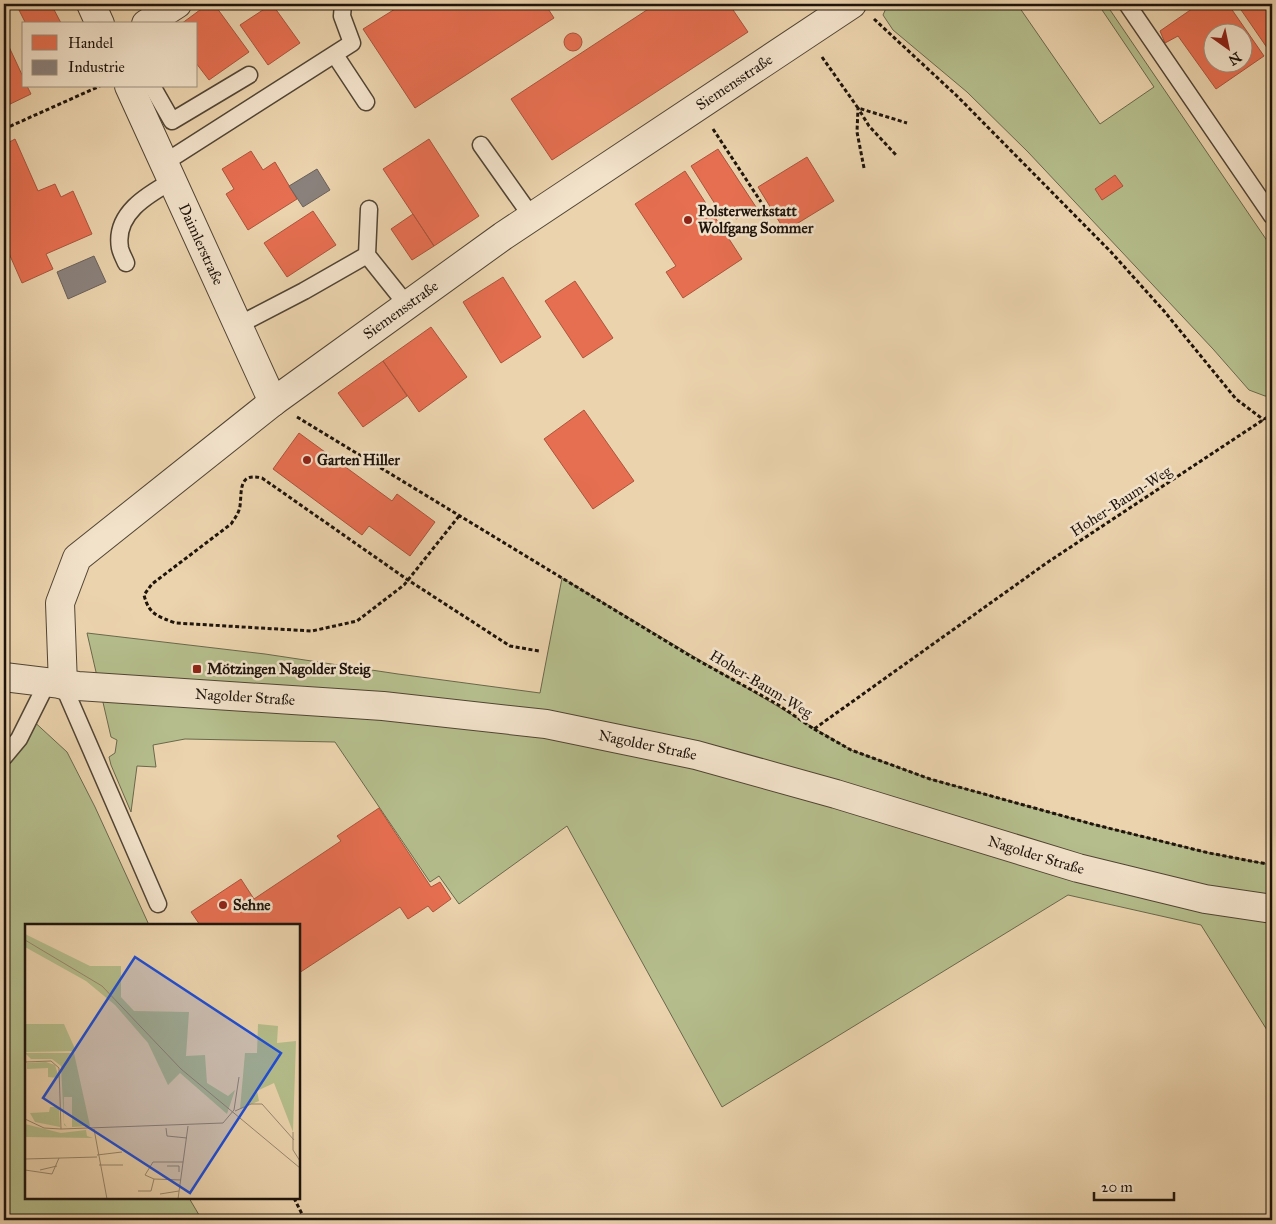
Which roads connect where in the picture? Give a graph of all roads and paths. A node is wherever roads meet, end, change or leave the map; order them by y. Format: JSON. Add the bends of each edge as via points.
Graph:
{"nodes":[{"id":1,"x":90,"y":4,"type":"edge"},
{"id":2,"x":177,"y":4,"type":"edge"},
{"id":3,"x":342,"y":4,"type":"edge"},
{"id":4,"x":1127,"y":4,"type":"edge"},
{"id":5,"x":846,"y":5,"type":"edge"},
{"id":6,"x":99,"y":22,"type":"edge"},
{"id":7,"x":149,"y":22,"type":"edge"},
{"id":8,"x":807,"y":34,"type":"junction"},
{"id":9,"x":334,"y":55,"type":"junction"},
{"id":10,"x":249,"y":75,"type":"dead end"},
{"id":11,"x":96,"y":88,"type":"edge"},
{"id":12,"x":130,"y":88,"type":"edge"},
{"id":13,"x":153,"y":88,"type":"edge"},
{"id":14,"x":366,"y":102,"type":"dead end"},
{"id":15,"x":698,"y":107,"type":"junction"},
{"id":16,"x":858,"y":108,"type":"junction"},
{"id":17,"x":907,"y":123,"type":"dead end"},
{"id":18,"x":4,"y":129,"type":"edge"},
{"id":19,"x":481,"y":146,"type":"dead end"},
{"id":20,"x":897,"y":156,"type":"dead end"},
{"id":21,"x":864,"y":168,"type":"dead end"},
{"id":22,"x":168,"y":172,"type":"junction"},
{"id":23,"x":761,"y":202,"type":"dead end"},
{"id":24,"x":369,"y":209,"type":"dead end"},
{"id":25,"x":1272,"y":216,"type":"edge"},
{"id":26,"x":532,"y":217,"type":"junction"},
{"id":27,"x":367,"y":255,"type":"junction"},
{"id":28,"x":126,"y":263,"type":"dead end"},
{"id":29,"x":407,"y":305,"type":"junction"},
{"id":30,"x":238,"y":326,"type":"junction"},
{"id":31,"x":273,"y":402,"type":"junction"},
{"id":32,"x":1272,"y":414,"type":"edge"},
{"id":33,"x":1264,"y":420,"type":"junction"},
{"id":34,"x":459,"y":516,"type":"junction"},
{"id":35,"x":408,"y":580,"type":"junction"},
{"id":36,"x":538,"y":651,"type":"dead end"},
{"id":37,"x":4,"y":678,"type":"edge"},
{"id":38,"x":55,"y":684,"type":"junction"},
{"id":39,"x":814,"y":729,"type":"junction"},
{"id":40,"x":4,"y":757,"type":"edge"},
{"id":41,"x":1272,"y":865,"type":"edge"},
{"id":42,"x":158,"y":904,"type":"dead end"},
{"id":43,"x":1272,"y":909,"type":"edge"},
{"id":44,"x":295,"y":1199,"type":"edge"},
{"id":45,"x":306,"y":1220,"type":"edge"}],
"edges":[{"from":1,"to":6,"type":"street"},
{"from":2,"to":7,"type":"street"},
{"from":3,"to":9,"type":"lane","via":[[342,16],[352,43]]},
{"from":4,"to":25,"type":"lane"},
{"from":5,"to":8,"type":"street","name":"Siemensstraße"},
{"from":5,"to":33,"type":"path","via":[[874,19],[957,96],[1111,252],[1236,399]]},
{"from":8,"to":15,"type":"street","name":"Siemensstraße"},
{"from":8,"to":16,"type":"path"},
{"from":9,"to":14,"type":"lane"},
{"from":9,"to":22,"type":"lane"},
{"from":10,"to":13,"type":"lane","via":[[172,121]]},
{"from":11,"to":18,"type":"path"},
{"from":12,"to":22,"type":"street","name":"Daimlerstraße"},
{"from":15,"to":23,"type":"path"},
{"from":15,"to":26,"type":"street","name":"Siemensstraße"},
{"from":16,"to":17,"type":"path"},
{"from":16,"to":20,"type":"path","via":[[869,126]]},
{"from":16,"to":21,"type":"path","via":[[857,132]]},
{"from":19,"to":26,"type":"lane"},
{"from":22,"to":28,"type":"lane","via":[[123,220],[120,248]]},
{"from":22,"to":30,"type":"street","name":"Daimlerstraße"},
{"from":24,"to":27,"type":"lane"},
{"from":26,"to":29,"type":"street","name":"Siemensstraße"},
{"from":27,"to":29,"type":"lane"},
{"from":27,"to":30,"type":"lane"},
{"from":29,"to":31,"type":"street","name":"Siemensstraße"},
{"from":30,"to":31,"type":"street","name":"Daimlerstraße"},
{"from":31,"to":34,"type":"path","name":"Hoher-Baum-Weg"},
{"from":31,"to":38,"type":"street","name":"Siemensstraße","via":[[77,558],[60,602]]},
{"from":32,"to":33,"type":"path","name":"Hoher-Baum-Weg"},
{"from":33,"to":39,"type":"path","name":"Hoher-Baum-Weg","via":[[1048,562]]},
{"from":34,"to":35,"type":"path"},
{"from":34,"to":39,"type":"path","name":"Hoher-Baum-Weg"},
{"from":35,"to":35,"type":"path","via":[[357,621],[312,631],[175,623],[156,615],[147,606],[144,595],[152,584],[231,524],[238,515],[240,487],[247,479],[256,476]]},
{"from":35,"to":36,"type":"path","via":[[510,646]]},
{"from":37,"to":38,"type":"street","name":"Nagolder Straße"},
{"from":38,"to":40,"type":"lane"},
{"from":38,"to":42,"type":"lane"},
{"from":38,"to":43,"type":"street","name":"Nagolder Straße","via":[[384,706],[546,724],[696,755],[1078,868],[1205,899]]},
{"from":39,"to":41,"type":"path","via":[[851,750],[930,778],[1092,824]]},
{"from":44,"to":45,"type":"path"}]}
